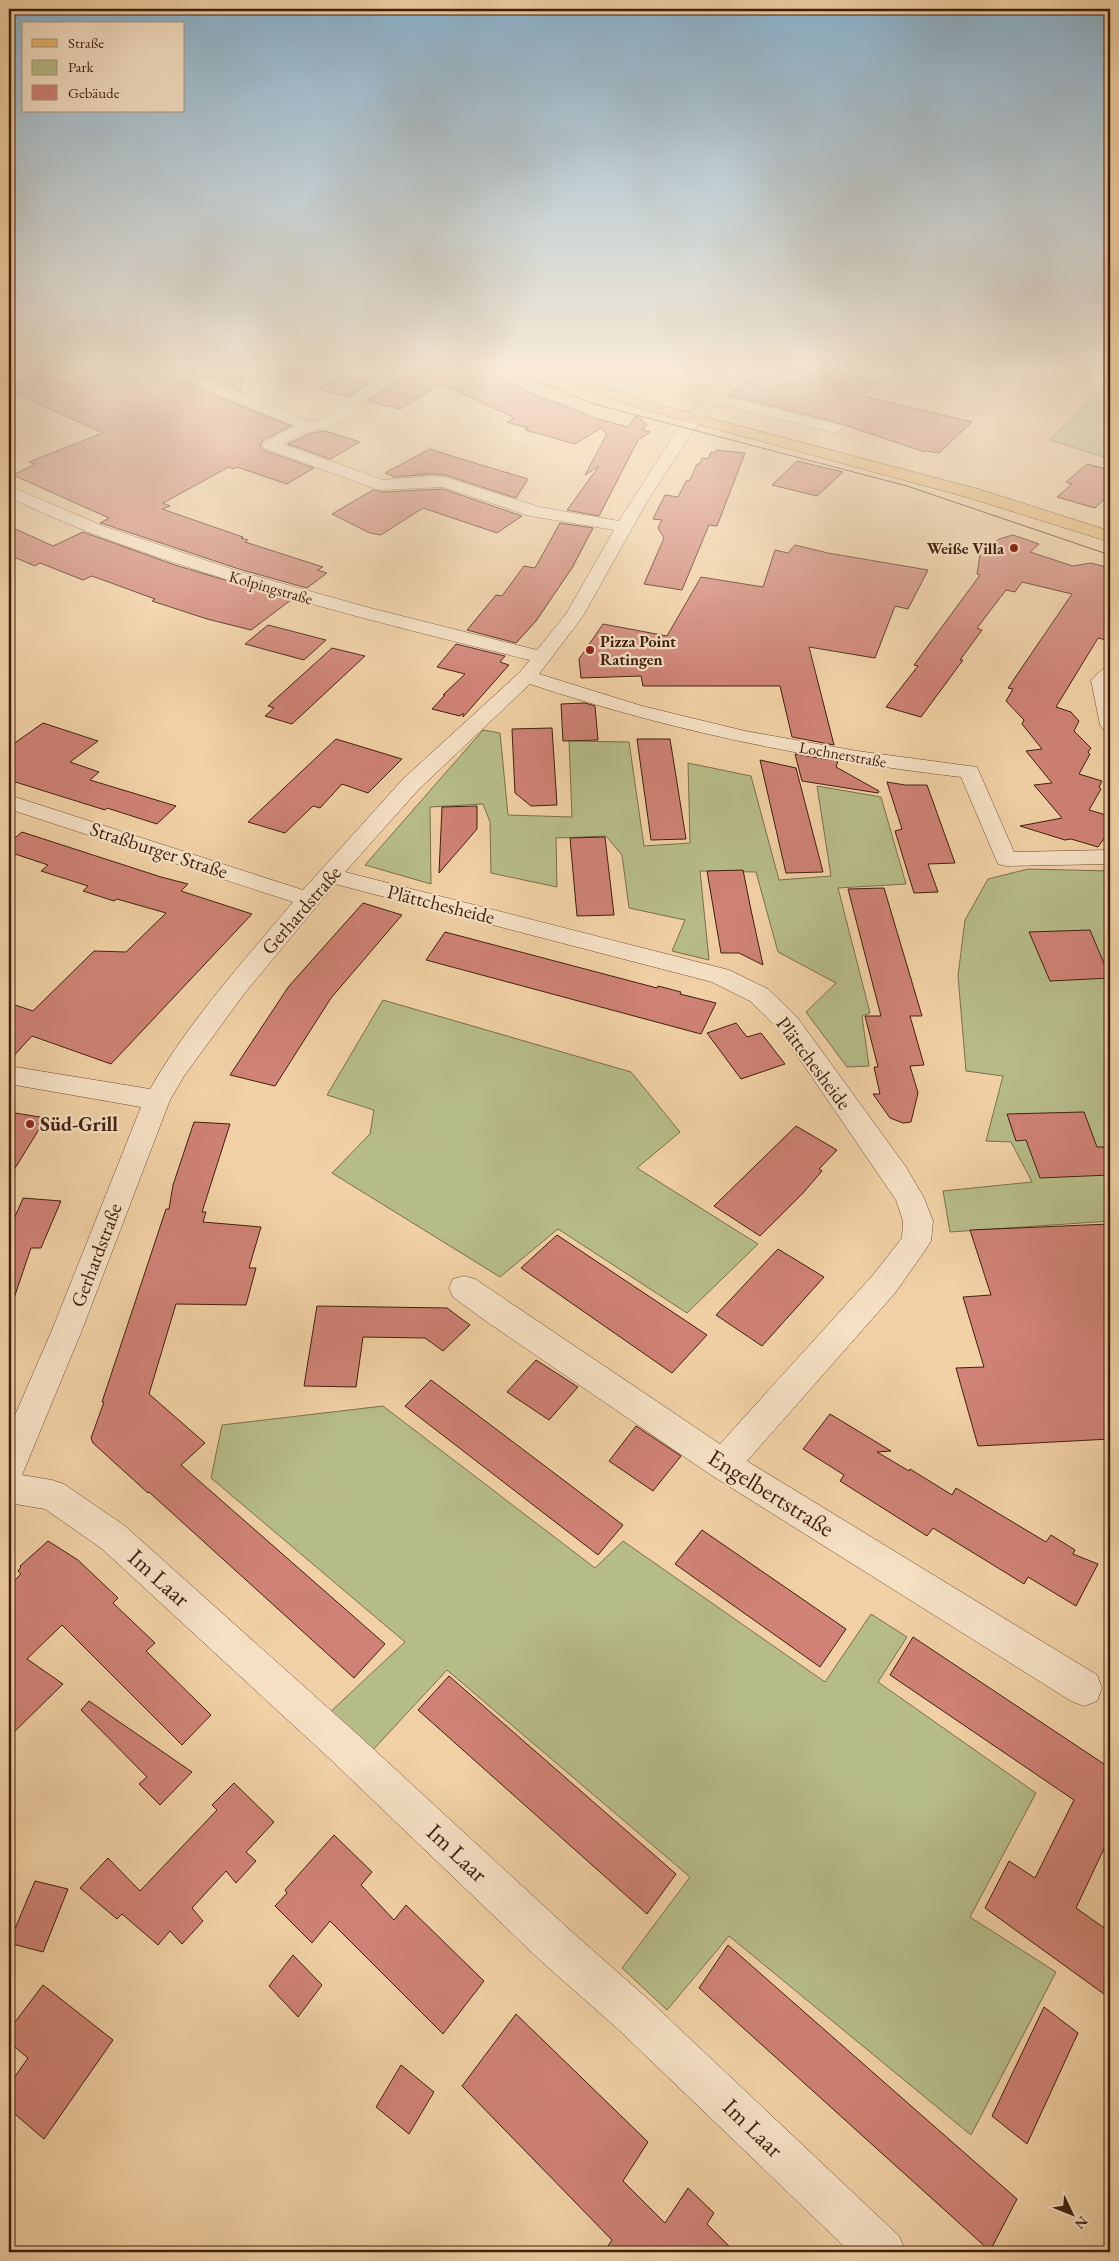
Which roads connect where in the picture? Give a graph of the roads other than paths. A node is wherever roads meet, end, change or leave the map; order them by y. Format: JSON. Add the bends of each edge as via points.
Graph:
{"nodes":[{"id":1,"x":345,"y":472,"type":"edge"},
{"id":2,"x":660,"y":472,"type":"edge"},
{"id":3,"x":893,"y":472,"type":"edge"},
{"id":4,"x":9,"y":491,"type":"edge"},
{"id":5,"x":625,"y":527,"type":"junction"},
{"id":6,"x":1110,"y":537,"type":"edge"},
{"id":7,"x":542,"y":657,"type":"junction"},
{"id":8,"x":1110,"y":673,"type":"edge"},
{"id":9,"x":526,"y":676,"type":"junction"},
{"id":10,"x":1110,"y":724,"type":"edge"},
{"id":11,"x":9,"y":802,"type":"edge"},
{"id":12,"x":1110,"y":857,"type":"edge"},
{"id":13,"x":330,"y":876,"type":"junction"},
{"id":14,"x":308,"y":898,"type":"junction"},
{"id":15,"x":9,"y":1075,"type":"edge"},
{"id":16,"x":157,"y":1100,"type":"junction"},
{"id":17,"x":464,"y":1288,"type":"dead end"},
{"id":18,"x":723,"y":1464,"type":"junction"},
{"id":19,"x":9,"y":1467,"type":"edge"},
{"id":20,"x":9,"y":1488,"type":"edge"},
{"id":21,"x":1084,"y":1688,"type":"dead end"},
{"id":22,"x":883,"y":2252,"type":"edge"}],
"edges":[{"from":1,"to":5,"type":"street","via":[[382,485],[445,482],[536,512]]},
{"from":2,"to":5,"type":"street","name":"Gerhardstraße"},
{"from":3,"to":6,"type":"main road"},
{"from":4,"to":7,"type":"street","name":"Kolpingstraße","via":[[120,539],[265,587]]},
{"from":5,"to":7,"type":"street","name":"Gerhardstraße","via":[[574,616]]},
{"from":7,"to":9,"type":"street","name":"Gerhardstraße"},
{"from":8,"to":10,"type":"street","via":[[1101,680]]},
{"from":9,"to":12,"type":"street","name":"Lochnerstraße","via":[[601,702],[715,729],[815,750],[969,772],[1006,859]]},
{"from":9,"to":13,"type":"street","name":"Gerhardstraße","via":[[411,784]]},
{"from":11,"to":14,"type":"street","name":"Straßburger Straße"},
{"from":13,"to":14,"type":"street","name":"Gerhardstraße"},
{"from":13,"to":18,"type":"street","name":"Plättchesheide","via":[[720,976],[759,995],[788,1023],[896,1175],[910,1198],[918,1221],[916,1241],[884,1284]]},
{"from":14,"to":16,"type":"street","name":"Gerhardstraße","via":[[235,988],[174,1070]]},
{"from":15,"to":16,"type":"street"},
{"from":16,"to":19,"type":"street","name":"Gerhardstraße","via":[[67,1330]]},
{"from":17,"to":18,"type":"street","name":"Engelbertstraße"},
{"from":18,"to":21,"type":"street","name":"Engelbertstraße"},
{"from":20,"to":22,"type":"street","name":"Im Laar","via":[[52,1494],[113,1537],[634,2015]]}]}
